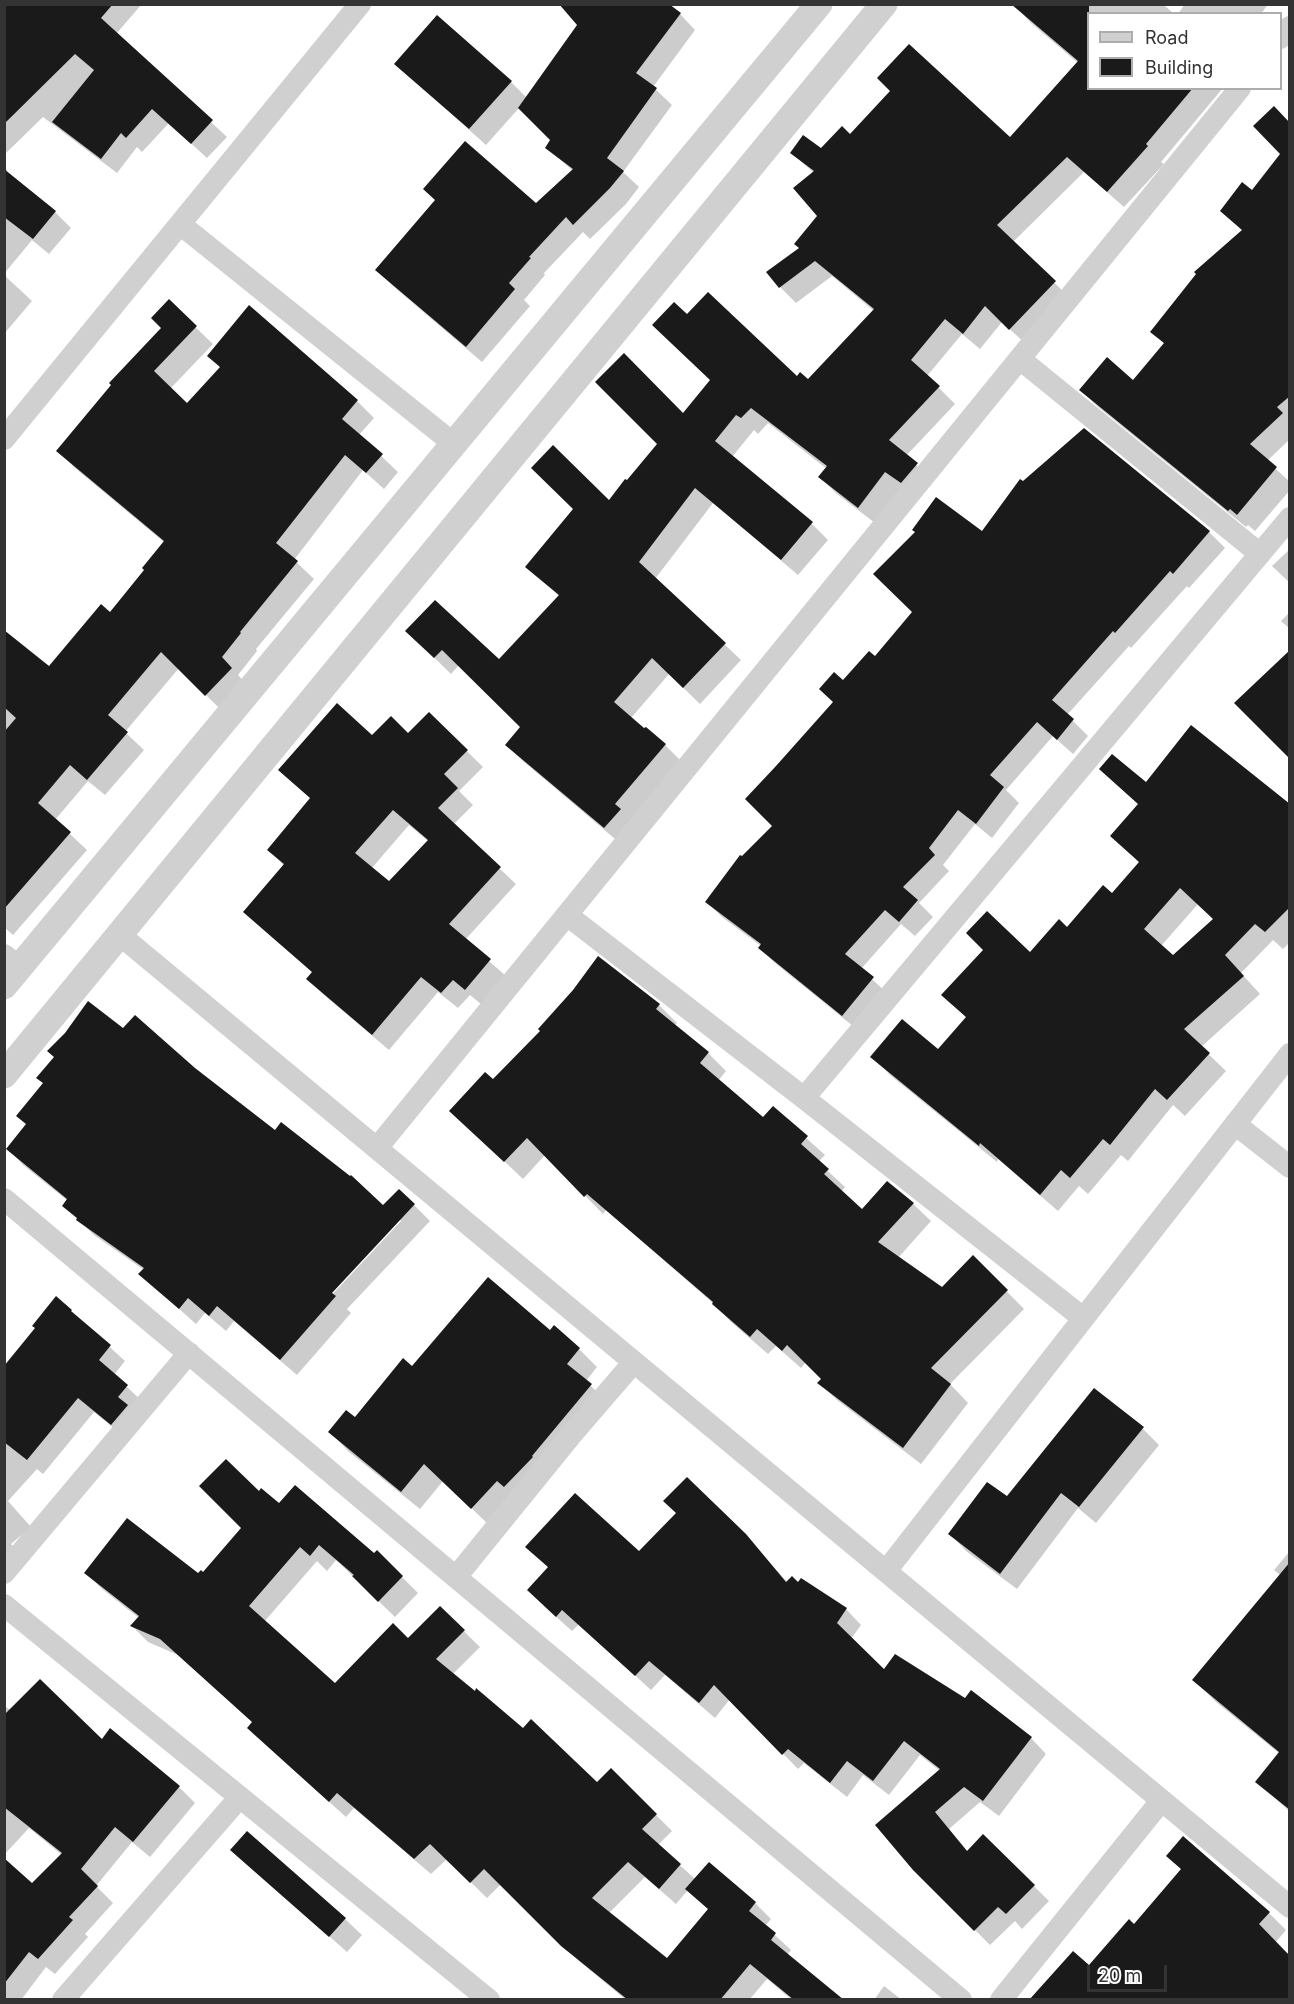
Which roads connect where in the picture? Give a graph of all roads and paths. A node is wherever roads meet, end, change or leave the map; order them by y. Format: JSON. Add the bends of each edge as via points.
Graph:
{"nodes":[{"id":1,"x":360,"y":4,"type":"edge"},
{"id":2,"x":819,"y":4,"type":"edge"},
{"id":3,"x":884,"y":4,"type":"edge"},
{"id":4,"x":1238,"y":90,"type":"edge"},
{"id":5,"x":180,"y":224,"type":"junction"},
{"id":6,"x":1020,"y":359,"type":"junction"},
{"id":7,"x":5,"y":439,"type":"edge"},
{"id":8,"x":454,"y":444,"type":"junction"},
{"id":9,"x":1290,"y":518,"type":"edge"},
{"id":10,"x":1260,"y":554,"type":"junction"},
{"id":11,"x":567,"y":915,"type":"junction"},
{"id":12,"x":120,"y":935,"type":"junction"},
{"id":13,"x":10,"y":969,"type":"edge"},
{"id":14,"x":1290,"y":1054,"type":"edge"},
{"id":15,"x":4,"y":1075,"type":"edge"},
{"id":16,"x":804,"y":1098,"type":"junction"},
{"id":17,"x":1234,"y":1124,"type":"junction"},
{"id":18,"x":377,"y":1148,"type":"junction"},
{"id":19,"x":1290,"y":1167,"type":"edge"},
{"id":20,"x":4,"y":1199,"type":"edge"},
{"id":21,"x":1083,"y":1318,"type":"junction"},
{"id":22,"x":189,"y":1353,"type":"junction"},
{"id":23,"x":634,"y":1362,"type":"junction"},
{"id":24,"x":886,"y":1571,"type":"junction"},
{"id":25,"x":4,"y":1573,"type":"edge"},
{"id":26,"x":456,"y":1577,"type":"junction"},
{"id":27,"x":4,"y":1605,"type":"edge"},
{"id":28,"x":240,"y":1797,"type":"junction"},
{"id":29,"x":1161,"y":1801,"type":"junction"},
{"id":30,"x":1285,"y":1895,"type":"edge"},
{"id":31,"x":63,"y":2000,"type":"edge"},
{"id":32,"x":489,"y":2000,"type":"edge"},
{"id":33,"x":961,"y":2000,"type":"edge"},
{"id":34,"x":1001,"y":2000,"type":"edge"}],
"edges":[{"from":1,"to":5,"type":"street"},
{"from":2,"to":8,"type":"street"},
{"from":3,"to":12,"type":"street"},
{"from":4,"to":6,"type":"street"},
{"from":5,"to":7,"type":"street"},
{"from":5,"to":8,"type":"street"},
{"from":6,"to":10,"type":"street"},
{"from":6,"to":11,"type":"street"},
{"from":8,"to":13,"type":"street"},
{"from":9,"to":10,"type":"street"},
{"from":10,"to":16,"type":"street"},
{"from":11,"to":16,"type":"street"},
{"from":11,"to":18,"type":"street"},
{"from":12,"to":15,"type":"street"},
{"from":12,"to":18,"type":"street"},
{"from":14,"to":17,"type":"street"},
{"from":16,"to":21,"type":"street"},
{"from":17,"to":19,"type":"street"},
{"from":17,"to":21,"type":"street"},
{"from":18,"to":23,"type":"street"},
{"from":20,"to":22,"type":"street"},
{"from":21,"to":24,"type":"street"},
{"from":22,"to":25,"type":"street"},
{"from":22,"to":26,"type":"street"},
{"from":23,"to":24,"type":"street"},
{"from":23,"to":26,"type":"street"},
{"from":24,"to":29,"type":"street"},
{"from":26,"to":33,"type":"street"},
{"from":27,"to":28,"type":"street"},
{"from":28,"to":31,"type":"street"},
{"from":28,"to":32,"type":"street"},
{"from":29,"to":30,"type":"street"},
{"from":29,"to":34,"type":"street"}]}
